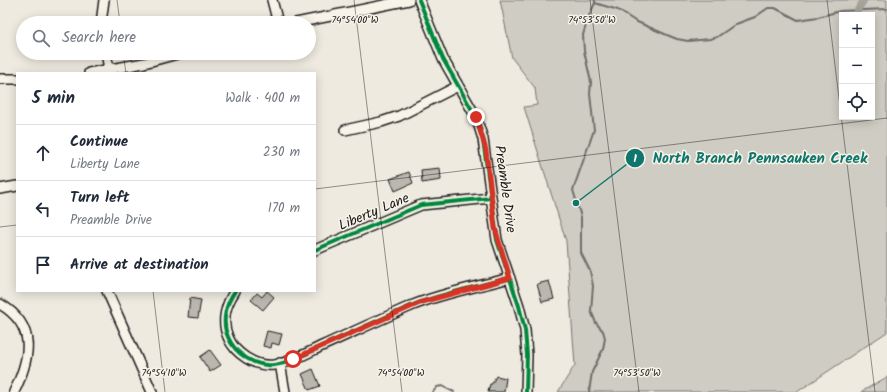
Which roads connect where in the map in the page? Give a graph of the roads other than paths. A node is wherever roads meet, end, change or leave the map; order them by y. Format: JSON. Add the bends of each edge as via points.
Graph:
{"nodes":[{"id":1,"x":104,"y":0,"type":"edge"},
{"id":2,"x":272,"y":0,"type":"edge"},
{"id":3,"x":409,"y":0,"type":"edge"},
{"id":4,"x":418,"y":0,"type":"edge"},
{"id":5,"x":102,"y":16,"type":"edge"},
{"id":6,"x":276,"y":16,"type":"edge"},
{"id":7,"x":316,"y":19,"type":"edge"},
{"id":8,"x":107,"y":60,"type":"edge"},
{"id":9,"x":155,"y":60,"type":"edge"},
{"id":10,"x":109,"y":69,"type":"junction"},
{"id":11,"x":94,"y":72,"type":"edge"},
{"id":12,"x":0,"y":79,"type":"edge"},
{"id":13,"x":16,"y":79,"type":"edge"},
{"id":14,"x":458,"y":86,"type":"junction"},
{"id":15,"x":345,"y":130,"type":"dead end"},
{"id":16,"x":16,"y":186,"type":"edge"},
{"id":17,"x":0,"y":189,"type":"edge"},
{"id":18,"x":491,"y":198,"type":"junction"},
{"id":19,"x":316,"y":250,"type":"edge"},
{"id":20,"x":510,"y":278,"type":"junction"},
{"id":21,"x":107,"y":292,"type":"edge"},
{"id":22,"x":234,"y":292,"type":"edge"},
{"id":23,"x":0,"y":304,"type":"edge"},
{"id":24,"x":280,"y":363,"type":"junction"},
{"id":25,"x":14,"y":392,"type":"edge"},
{"id":26,"x":152,"y":392,"type":"edge"},
{"id":27,"x":285,"y":392,"type":"edge"},
{"id":28,"x":526,"y":392,"type":"edge"}],
"edges":[{"from":1,"to":5,"type":"street"},
{"from":2,"to":6,"type":"street"},
{"from":3,"to":7,"type":"street"},
{"from":4,"to":14,"type":"street","name":"Preamble Drive","via":[[443,59]]},
{"from":8,"to":10,"type":"street"},
{"from":9,"to":10,"type":"street"},
{"from":10,"to":11,"type":"street"},
{"from":12,"to":13,"type":"street"},
{"from":14,"to":15,"type":"street","via":[[399,116]]},
{"from":14,"to":18,"type":"street","name":"Preamble Drive","via":[[476,117],[483,139]]},
{"from":16,"to":17,"type":"street"},
{"from":18,"to":19,"type":"street","name":"Liberty Lane","via":[[421,204]]},
{"from":18,"to":20,"type":"street","name":"Preamble Drive","via":[[498,240]]},
{"from":20,"to":24,"type":"street","via":[[427,300]]},
{"from":20,"to":28,"type":"street","name":"Preamble Drive","via":[[525,330]]},
{"from":21,"to":26,"type":"street"},
{"from":22,"to":24,"type":"street","via":[[224,318],[228,337],[233,346],[246,358],[255,362],[264,365]]},
{"from":23,"to":25,"type":"street","via":[[14,315],[24,329],[26,337],[28,355]]},
{"from":24,"to":27,"type":"street"}]}
